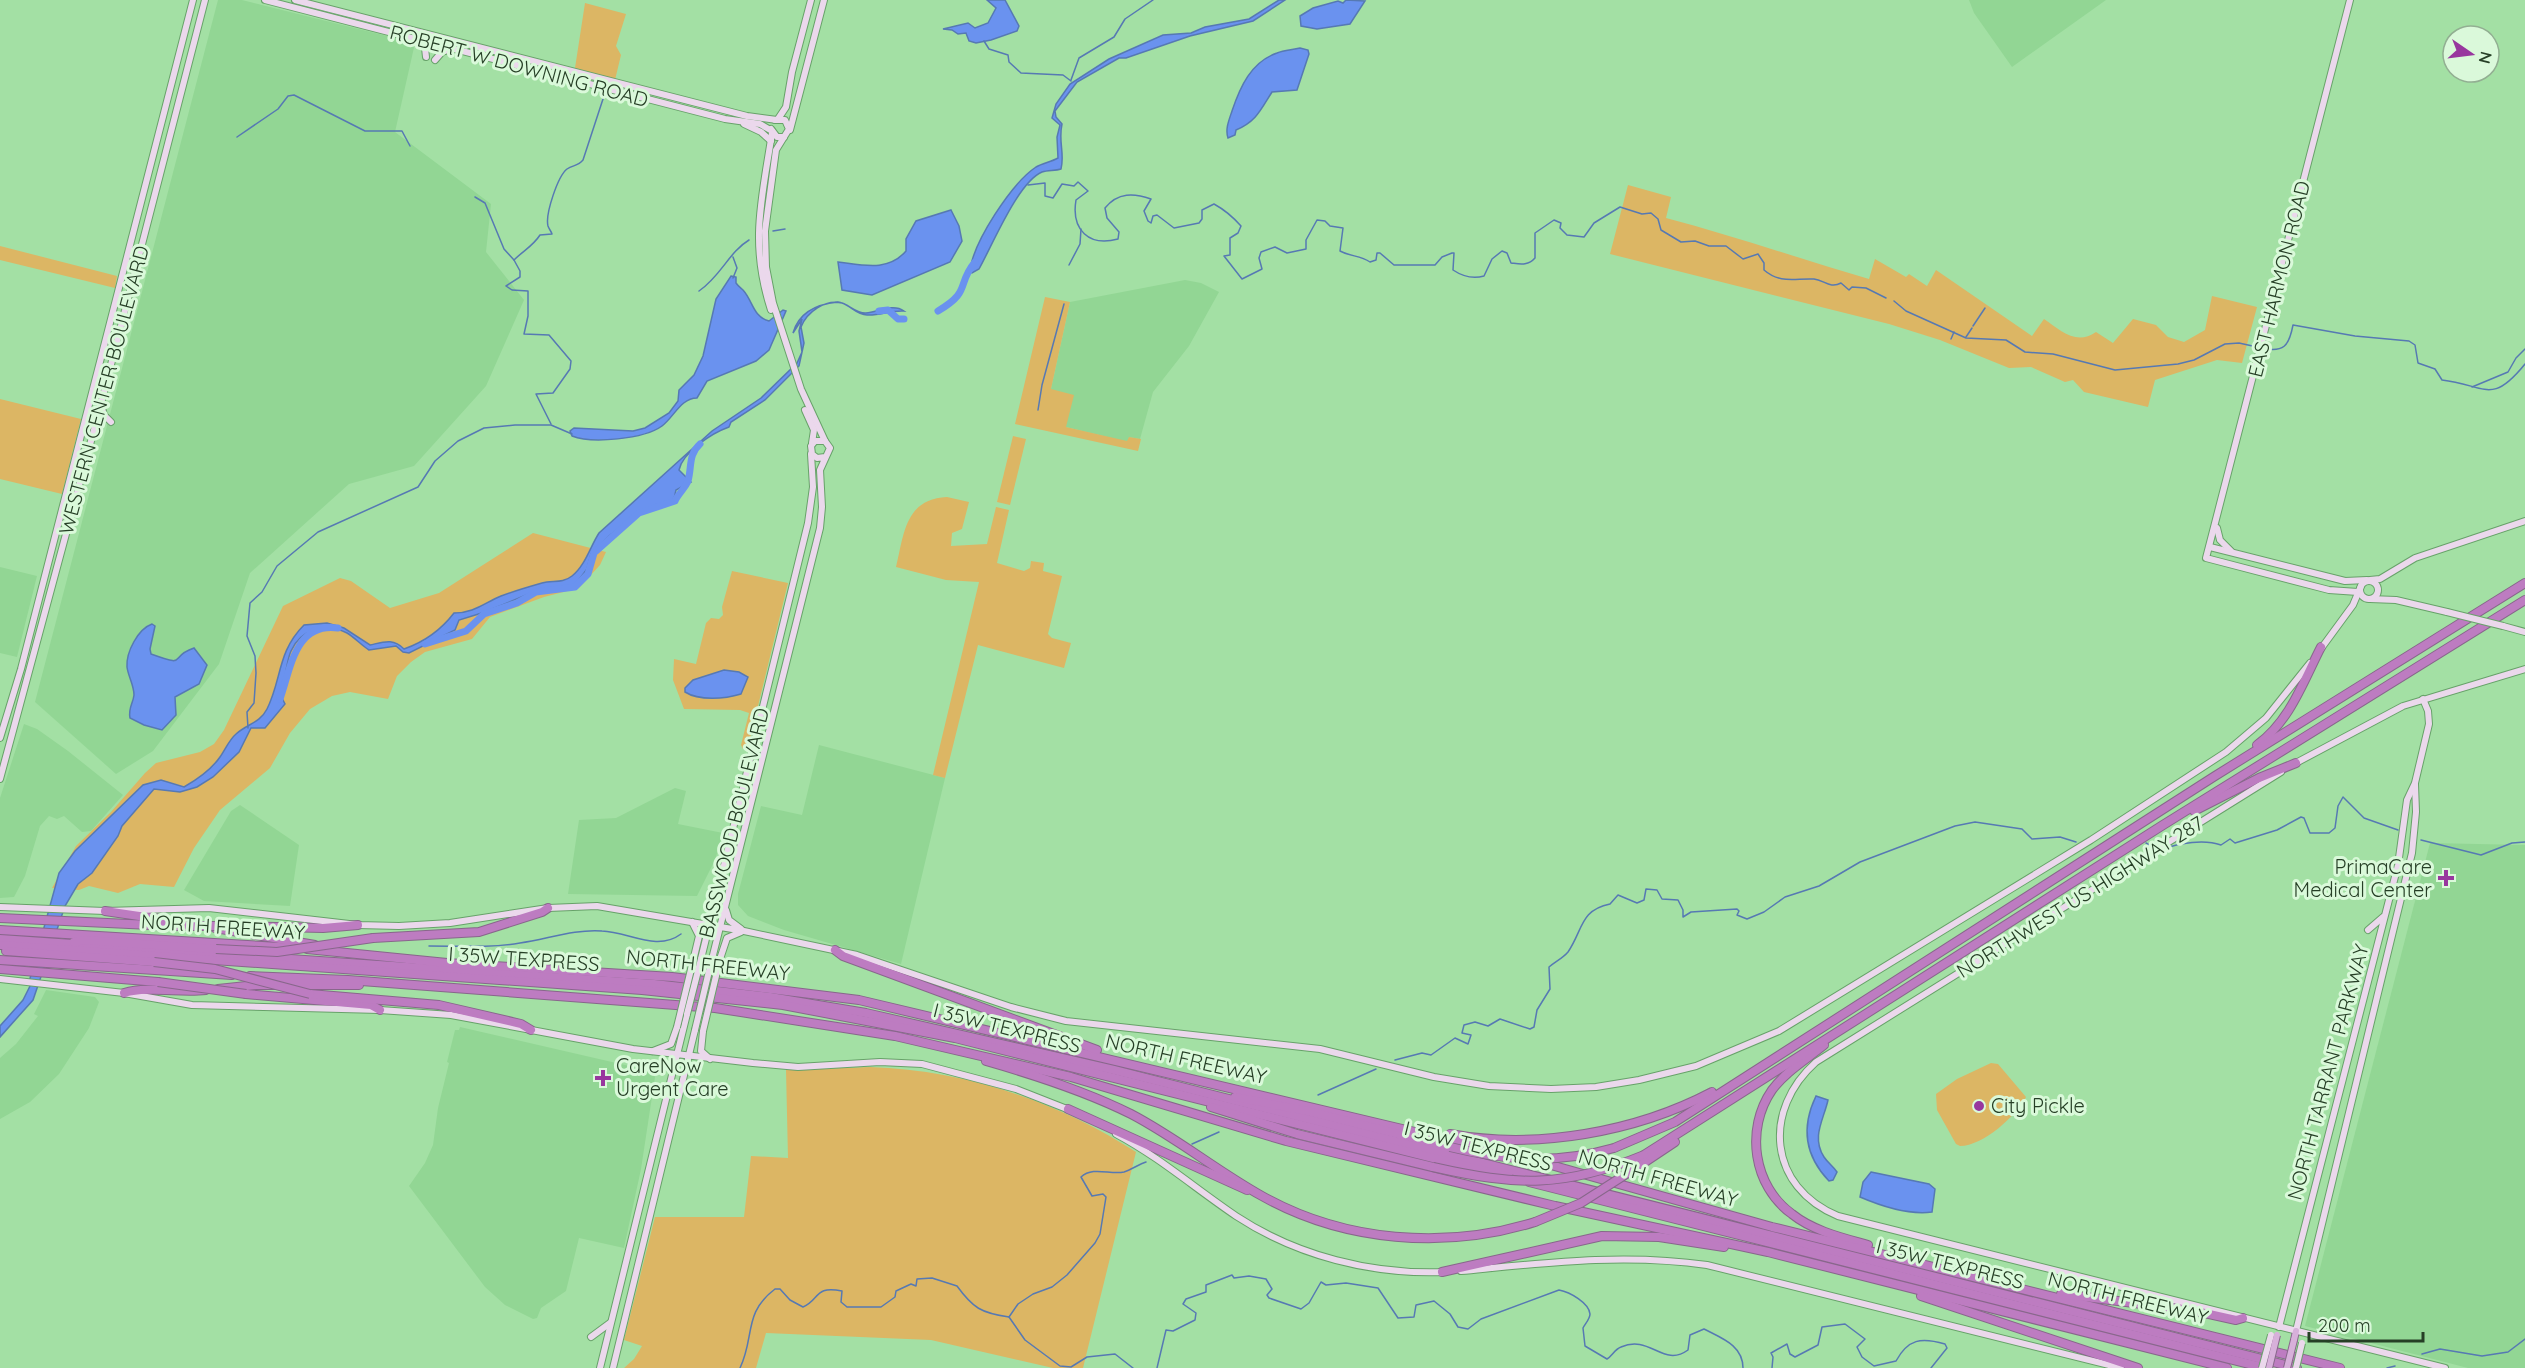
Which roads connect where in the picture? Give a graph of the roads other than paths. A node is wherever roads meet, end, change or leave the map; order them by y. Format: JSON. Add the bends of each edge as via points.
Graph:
{"nodes":[{"id":1,"x":193,"y":0,"type":"edge"},
{"id":2,"x":205,"y":0,"type":"edge"},
{"id":3,"x":265,"y":0,"type":"edge"},
{"id":4,"x":295,"y":0,"type":"edge"},
{"id":5,"x":811,"y":0,"type":"edge"},
{"id":6,"x":824,"y":0,"type":"edge"},
{"id":7,"x":2350,"y":0,"type":"edge"},
{"id":8,"x":414,"y":38,"type":"junction"},
{"id":9,"x":455,"y":48,"type":"junction"},
{"id":10,"x":426,"y":57,"type":"dead end"},
{"id":11,"x":435,"y":60,"type":"dead end"},
{"id":12,"x":777,"y":120,"type":"junction"},
{"id":13,"x":741,"y":123,"type":"junction"},
{"id":14,"x":772,"y":132,"type":"junction"},
{"id":15,"x":787,"y":134,"type":"junction"},
{"id":16,"x":771,"y":141,"type":"junction"},
{"id":17,"x":118,"y":293,"type":"junction"},
{"id":18,"x":128,"y":296,"type":"junction"},
{"id":19,"x":771,"y":304,"type":"junction"},
{"id":20,"x":797,"y":383,"type":"junction"},
{"id":21,"x":101,"y":404,"type":"junction"},
{"id":22,"x":87,"y":416,"type":"junction"},
{"id":23,"x":111,"y":422,"type":"dead end"},
{"id":24,"x":96,"y":423,"type":"junction"},
{"id":25,"x":825,"y":441,"type":"junction"},
{"id":26,"x":812,"y":444,"type":"junction"},
{"id":27,"x":811,"y":452,"type":"junction"},
{"id":28,"x":825,"y":457,"type":"junction"},
{"id":29,"x":64,"y":500,"type":"junction"},
{"id":30,"x":72,"y":513,"type":"junction"},
{"id":31,"x":2525,"y":521,"type":"edge"},
{"id":32,"x":2216,"y":522,"type":"junction"},
{"id":33,"x":2210,"y":547,"type":"junction"},
{"id":34,"x":2234,"y":553,"type":"junction"},
{"id":35,"x":2368,"y":580,"type":"junction"},
{"id":36,"x":2525,"y":583,"type":"edge"},
{"id":37,"x":2378,"y":586,"type":"junction"},
{"id":38,"x":2359,"y":589,"type":"junction"},
{"id":39,"x":2332,"y":591,"type":"junction"},
{"id":40,"x":2370,"y":599,"type":"junction"},
{"id":41,"x":2396,"y":600,"type":"junction"},
{"id":42,"x":2525,"y":600,"type":"edge"},
{"id":43,"x":2353,"y":605,"type":"junction"},
{"id":44,"x":34,"y":618,"type":"junction"},
{"id":45,"x":44,"y":621,"type":"junction"},
{"id":46,"x":784,"y":621,"type":"junction"},
{"id":47,"x":797,"y":624,"type":"junction"},
{"id":48,"x":2525,"y":632,"type":"edge"},
{"id":49,"x":2321,"y":648,"type":"junction"},
{"id":50,"x":2525,"y":669,"type":"edge"},
{"id":51,"x":2423,"y":699,"type":"junction"},
{"id":52,"x":9,"y":709,"type":"junction"},
{"id":53,"x":19,"y":712,"type":"junction"},
{"id":54,"x":0,"y":738,"type":"edge"},
{"id":55,"x":2296,"y":763,"type":"junction"},
{"id":56,"x":2215,"y":776,"type":"junction"},
{"id":57,"x":0,"y":779,"type":"edge"},
{"id":58,"x":2415,"y":783,"type":"junction"},
{"id":59,"x":2163,"y":825,"type":"junction"},
{"id":60,"x":0,"y":907,"type":"edge"},
{"id":61,"x":725,"y":907,"type":"junction"},
{"id":62,"x":548,"y":908,"type":"junction"},
{"id":63,"x":105,"y":911,"type":"junction"},
{"id":64,"x":2386,"y":914,"type":"junction"},
{"id":65,"x":0,"y":918,"type":"edge"},
{"id":66,"x":692,"y":922,"type":"junction"},
{"id":67,"x":358,"y":925,"type":"junction"},
{"id":68,"x":709,"y":925,"type":"junction"},
{"id":69,"x":720,"y":927,"type":"junction"},
{"id":70,"x":0,"y":930,"type":"edge"},
{"id":71,"x":2368,"y":930,"type":"dead end"},
{"id":72,"x":744,"y":931,"type":"junction"},
{"id":73,"x":0,"y":939,"type":"edge"},
{"id":74,"x":0,"y":945,"type":"edge"},
{"id":75,"x":25,"y":947,"type":"junction"},
{"id":76,"x":0,"y":950,"type":"edge"},
{"id":77,"x":68,"y":950,"type":"junction"},
{"id":78,"x":835,"y":950,"type":"junction"},
{"id":79,"x":697,"y":958,"type":"junction"},
{"id":80,"x":0,"y":960,"type":"edge"},
{"id":81,"x":421,"y":961,"type":"junction"},
{"id":82,"x":0,"y":969,"type":"edge"},
{"id":83,"x":62,"y":970,"type":"junction"},
{"id":84,"x":0,"y":979,"type":"edge"},
{"id":85,"x":449,"y":987,"type":"junction"},
{"id":86,"x":124,"y":993,"type":"junction"},
{"id":87,"x":380,"y":1010,"type":"junction"},
{"id":88,"x":1850,"y":1024,"type":"junction"},
{"id":89,"x":680,"y":1028,"type":"junction"},
{"id":90,"x":531,"y":1030,"type":"junction"},
{"id":91,"x":699,"y":1030,"type":"junction"},
{"id":92,"x":954,"y":1048,"type":"junction"},
{"id":93,"x":652,"y":1052,"type":"junction"},
{"id":94,"x":676,"y":1055,"type":"junction"},
{"id":95,"x":689,"y":1057,"type":"junction"},
{"id":96,"x":710,"y":1059,"type":"junction"},
{"id":97,"x":1152,"y":1068,"type":"junction"},
{"id":98,"x":1754,"y":1069,"type":"junction"},
{"id":99,"x":1191,"y":1094,"type":"junction"},
{"id":100,"x":1068,"y":1109,"type":"junction"},
{"id":101,"x":1367,"y":1119,"type":"junction"},
{"id":102,"x":1645,"y":1159,"type":"junction"},
{"id":103,"x":1261,"y":1196,"type":"junction"},
{"id":104,"x":1838,"y":1216,"type":"joint"},
{"id":105,"x":1768,"y":1252,"type":"junction"},
{"id":106,"x":628,"y":1253,"type":"junction"},
{"id":107,"x":640,"y":1256,"type":"junction"},
{"id":108,"x":1442,"y":1272,"type":"junction"},
{"id":109,"x":1851,"y":1273,"type":"junction"},
{"id":110,"x":1961,"y":1273,"type":"junction"},
{"id":111,"x":1995,"y":1283,"type":"junction"},
{"id":112,"x":2243,"y":1318,"type":"junction"},
{"id":113,"x":611,"y":1323,"type":"junction"},
{"id":114,"x":2268,"y":1324,"type":"junction"},
{"id":115,"x":2279,"y":1327,"type":"junction"},
{"id":116,"x":2296,"y":1331,"type":"junction"},
{"id":117,"x":2274,"y":1335,"type":"junction"},
{"id":118,"x":2310,"y":1335,"type":"junction"},
{"id":119,"x":591,"y":1337,"type":"dead end"},
{"id":120,"x":600,"y":1368,"type":"edge"},
{"id":121,"x":612,"y":1368,"type":"edge"},
{"id":122,"x":2121,"y":1368,"type":"edge"},
{"id":123,"x":2138,"y":1368,"type":"edge"},
{"id":124,"x":2227,"y":1368,"type":"edge"},
{"id":125,"x":2265,"y":1368,"type":"edge"},
{"id":126,"x":2287,"y":1368,"type":"edge"},
{"id":127,"x":2296,"y":1368,"type":"edge"},
{"id":128,"x":2340,"y":1368,"type":"edge"},
{"id":129,"x":2445,"y":1368,"type":"edge"}],
"edges":[{"from":1,"to":17,"type":"main road","name":"WESTERN CENTER BOULEVARD"},
{"from":2,"to":18,"type":"main road","name":"WESTERN CENTER BOULEVARD"},
{"from":3,"to":8,"type":"main road","name":"ROBERT W DOWNING ROAD"},
{"from":4,"to":12,"type":"main road","name":"ROBERT W DOWNING ROAD","via":[[747,116]]},
{"from":5,"to":12,"type":"main road","via":[[786,107]]},
{"from":6,"to":15,"type":"main road"},
{"from":7,"to":32,"type":"main road","name":"EAST HARMON ROAD"},
{"from":8,"to":9,"type":"main road","name":"ROBERT W DOWNING ROAD"},
{"from":8,"to":10,"type":"main road","via":[[425,48]]},
{"from":9,"to":11,"type":"main road","via":[[445,50]]},
{"from":9,"to":13,"type":"main road","name":"ROBERT W DOWNING ROAD"},
{"from":12,"to":14,"type":"main road","via":[[772,124]]},
{"from":12,"to":15,"type":"main road","via":[[788,122]]},
{"from":13,"to":14,"type":"main road","name":"ROBERT W DOWNING ROAD","via":[[762,124]]},
{"from":13,"to":16,"type":"main road"},
{"from":14,"to":15,"type":"main road","via":[[778,137]]},
{"from":14,"to":16,"type":"main road"},
{"from":15,"to":19,"type":"main road","via":[[777,148],[765,231]]},
{"from":16,"to":19,"type":"main road","via":[[758,239],[761,271]]},
{"from":17,"to":18,"type":"main road"},
{"from":17,"to":22,"type":"main road","name":"WESTERN CENTER BOULEVARD"},
{"from":18,"to":21,"type":"main road","name":"WESTERN CENTER BOULEVARD"},
{"from":19,"to":20,"type":"main road"},
{"from":20,"to":25,"type":"main road"},
{"from":20,"to":26,"type":"main road","via":[[814,430]]},
{"from":21,"to":23,"type":"main road"},
{"from":21,"to":24,"type":"main road","name":"WESTERN CENTER BOULEVARD"},
{"from":22,"to":24,"type":"main road"},
{"from":22,"to":29,"type":"main road","name":"WESTERN CENTER BOULEVARD"},
{"from":24,"to":30,"type":"main road","name":"WESTERN CENTER BOULEVARD"},
{"from":25,"to":26,"type":"main road"},
{"from":25,"to":28,"type":"main road","via":[[830,448]]},
{"from":26,"to":27,"type":"main road"},
{"from":27,"to":28,"type":"main road","via":[[817,458]]},
{"from":27,"to":46,"type":"main road","name":"BASSWOOD BOULEVARD","via":[[810,513]]},
{"from":28,"to":47,"type":"main road","name":"BASSWOOD BOULEVARD","via":[[819,471],[821,521]]},
{"from":29,"to":30,"type":"main road"},
{"from":29,"to":44,"type":"main road","name":"WESTERN CENTER BOULEVARD"},
{"from":30,"to":45,"type":"main road","name":"WESTERN CENTER BOULEVARD"},
{"from":31,"to":35,"type":"main road","via":[[2421,556],[2380,579]]},
{"from":32,"to":33,"type":"main road","name":"EAST HARMON ROAD"},
{"from":32,"to":34,"type":"main road","via":[[2220,540]]},
{"from":33,"to":34,"type":"main road"},
{"from":33,"to":39,"type":"main road","name":"EAST HARMON ROAD","via":[[2206,558]]},
{"from":34,"to":35,"type":"main road","via":[[2345,581]]},
{"from":35,"to":37,"type":"main road"},
{"from":35,"to":38,"type":"main road"},
{"from":36,"to":56,"type":"highway"},
{"from":37,"to":40,"type":"main road","via":[[2378,594]]},
{"from":37,"to":41,"type":"main road"},
{"from":38,"to":39,"type":"main road"},
{"from":38,"to":40,"type":"main road","via":[[2362,596]]},
{"from":38,"to":43,"type":"main road"},
{"from":39,"to":43,"type":"main road","via":[[2350,594]]},
{"from":40,"to":41,"type":"main road"},
{"from":41,"to":48,"type":"main road","bridge":true},
{"from":42,"to":59,"type":"highway"},
{"from":43,"to":49,"type":"main road"},
{"from":44,"to":45,"type":"main road"},
{"from":44,"to":52,"type":"main road","name":"WESTERN CENTER BOULEVARD"},
{"from":45,"to":53,"type":"main road","name":"WESTERN CENTER BOULEVARD"},
{"from":46,"to":47,"type":"main road"},
{"from":46,"to":68,"type":"main road","name":"BASSWOOD BOULEVARD"},
{"from":47,"to":61,"type":"main road","name":"BASSWOOD BOULEVARD"},
{"from":49,"to":56,"type":"highway","via":[[2297,697],[2278,724],[2263,741]]},
{"from":49,"to":78,"type":"main road","name":"NORTH FREEWAY","via":[[2266,718],[2226,752],[2091,840],[1779,1031],[1710,1061],[1640,1080],[1576,1089],[1507,1088],[1434,1077],[1320,1049],[1053,1018]]},
{"from":50,"to":51,"type":"main road","name":"NORTHWEST US HIGHWAY 287"},
{"from":51,"to":55,"type":"main road","name":"NORTHWEST US HIGHWAY 287","via":[[2385,714]]},
{"from":51,"to":58,"type":"main road","name":"NORTH TARRANT PARKWAY","via":[[2429,724]]},
{"from":52,"to":53,"type":"main road"},
{"from":52,"to":54,"type":"main road","name":"WESTERN CENTER BOULEVARD"},
{"from":53,"to":57,"type":"main road","name":"WESTERN CENTER BOULEVARD"},
{"from":55,"to":59,"type":"highway"},
{"from":55,"to":104,"type":"main road","name":"NORTHWEST US HIGHWAY 287","via":[[1816,1062],[1802,1075],[1782,1113],[1782,1155],[1798,1189],[1823,1210]]},
{"from":56,"to":98,"type":"highway"},
{"from":58,"to":64,"type":"main road","name":"NORTH TARRANT PARKWAY","via":[[2407,800],[2404,840]]},
{"from":58,"to":116,"type":"main road","name":"NORTH TARRANT PARKWAY","via":[[2412,854]]},
{"from":59,"to":88,"type":"highway"},
{"from":60,"to":63,"type":"main road","name":"NORTH FREEWAY"},
{"from":61,"to":69,"type":"main road","name":"BASSWOOD BOULEVARD"},
{"from":61,"to":72,"type":"main road","via":[[729,920]]},
{"from":62,"to":66,"type":"main road","name":"NORTH FREEWAY","via":[[597,906]]},
{"from":62,"to":67,"type":"main road","name":"NORTH FREEWAY","via":[[442,924]]},
{"from":62,"to":77,"type":"highway","bridge":true,"via":[[479,932],[374,938],[278,952],[85,940]]},
{"from":63,"to":67,"type":"main road","name":"NORTH FREEWAY","via":[[209,908]]},
{"from":63,"to":81,"type":"highway"},
{"from":64,"to":71,"type":"main road"},
{"from":64,"to":115,"type":"main road","name":"NORTH TARRANT PARKWAY"},
{"from":65,"to":67,"type":"highway","bridge":true,"via":[[171,926]]},
{"from":66,"to":68,"type":"main road","name":"NORTH FREEWAY"},
{"from":66,"to":79,"type":"main road","via":[[699,936]]},
{"from":68,"to":69,"type":"main road","name":"NORTH FREEWAY"},
{"from":68,"to":79,"type":"main road","name":"BASSWOOD BOULEVARD"},
{"from":69,"to":72,"type":"main road","name":"NORTH FREEWAY"},
{"from":69,"to":91,"type":"main road","name":"BASSWOOD BOULEVARD","bridge":true},
{"from":70,"to":81,"type":"highway","name":"NORTH FREEWAY","via":[[287,947]]},
{"from":72,"to":78,"type":"main road","name":"NORTH FREEWAY"},
{"from":72,"to":91,"type":"main road","bridge":true,"via":[[727,938]]},
{"from":73,"to":75,"type":"highway","name":"I 35W TEXPRESS"},
{"from":74,"to":75,"type":"highway","name":"I 35W TEXPRESS"},
{"from":75,"to":76,"type":"highway"},
{"from":75,"to":77,"type":"highway","name":"I 35W TEXPRESS"},
{"from":77,"to":90,"type":"highway","bridge":true,"via":[[215,969],[310,994],[448,1006]]},
{"from":77,"to":99,"type":"highway","name":"I 35W TEXPRESS","via":[[642,990],[772,1004],[955,1038]]},
{"from":78,"to":97,"type":"highway","via":[[1047,1033]]},
{"from":79,"to":89,"type":"main road","name":"BASSWOOD BOULEVARD","bridge":true},
{"from":80,"to":83,"type":"highway"},
{"from":81,"to":97,"type":"highway","name":"NORTH FREEWAY","via":[[661,976],[819,994],[925,1014]]},
{"from":82,"to":83,"type":"highway"},
{"from":83,"to":85,"type":"highway"},
{"from":83,"to":87,"type":"highway","bridge":true,"via":[[246,994],[371,1005]]},
{"from":84,"to":86,"type":"main road"},
{"from":85,"to":86,"type":"highway","via":[[256,985]]},
{"from":85,"to":92,"type":"highway","via":[[716,1008],[843,1026]]},
{"from":86,"to":87,"type":"main road","via":[[215,1006]]},
{"from":87,"to":90,"type":"main road","via":[[451,1015]]},
{"from":88,"to":102,"type":"highway"},
{"from":88,"to":110,"type":"highway","via":[[1782,1079],[1765,1103],[1756,1142],[1766,1185],[1791,1214],[1818,1229]]},
{"from":89,"to":93,"type":"main road","via":[[671,1044]]},
{"from":89,"to":94,"type":"main road","name":"BASSWOOD BOULEVARD"},
{"from":90,"to":93,"type":"main road"},
{"from":91,"to":95,"type":"main road","name":"BASSWOOD BOULEVARD"},
{"from":91,"to":96,"type":"main road","via":[[701,1051]]},
{"from":92,"to":103,"type":"highway","via":[[1130,1114]]},
{"from":92,"to":105,"type":"highway","via":[[1134,1095],[1286,1141]]},
{"from":93,"to":94,"type":"main road"},
{"from":94,"to":95,"type":"main road"},
{"from":94,"to":106,"type":"main road","name":"BASSWOOD BOULEVARD"},
{"from":95,"to":96,"type":"main road"},
{"from":95,"to":107,"type":"main road","name":"BASSWOOD BOULEVARD"},
{"from":96,"to":100,"type":"main road","via":[[798,1067],[880,1062],[922,1064],[1016,1089]]},
{"from":97,"to":101,"type":"highway","name":"NORTH FREEWAY"},
{"from":98,"to":99,"type":"highway","bridge":true,"via":[[1675,1122],[1614,1148],[1574,1157],[1525,1160],[1486,1156],[1307,1111]]},
{"from":98,"to":101,"type":"highway","via":[[1703,1097],[1638,1121],[1561,1138],[1478,1139],[1381,1117]]},
{"from":99,"to":102,"type":"highway","bridge":true,"via":[[1244,1118],[1297,1134],[1504,1180],[1552,1181]]},
{"from":99,"to":125,"type":"highway","name":"I 35W TEXPRESS"},
{"from":99,"to":127,"type":"highway","name":"I 35W TEXPRESS"},
{"from":100,"to":103,"type":"highway"},
{"from":100,"to":108,"type":"main road","via":[[1137,1146],[1238,1217],[1297,1247],[1364,1266]]},
{"from":101,"to":110,"type":"highway","name":"NORTH FREEWAY"},
{"from":102,"to":103,"type":"highway","bridge":true,"via":[[1581,1203],[1535,1222],[1464,1236],[1396,1236],[1353,1231],[1322,1223]]},
{"from":104,"to":112,"type":"main road","name":"NORTH FREEWAY"},
{"from":105,"to":108,"type":"highway","via":[[1659,1237],[1602,1236]]},
{"from":105,"to":109,"type":"highway"},
{"from":106,"to":107,"type":"main road"},
{"from":106,"to":113,"type":"main road","name":"BASSWOOD BOULEVARD"},
{"from":107,"to":121,"type":"main road","name":"BASSWOOD BOULEVARD"},
{"from":108,"to":122,"type":"main road","via":[[1620,1257],[1707,1264]]},
{"from":109,"to":123,"type":"highway"},
{"from":109,"to":124,"type":"highway"},
{"from":110,"to":111,"type":"highway","name":"NORTH FREEWAY"},
{"from":111,"to":112,"type":"highway","via":[[2005,1281],[2052,1293]]},
{"from":111,"to":128,"type":"highway","name":"NORTH FREEWAY"},
{"from":112,"to":114,"type":"main road","name":"NORTH FREEWAY"},
{"from":113,"to":119,"type":"main road"},
{"from":113,"to":120,"type":"main road","name":"BASSWOOD BOULEVARD"},
{"from":114,"to":115,"type":"main road","name":"NORTH FREEWAY"},
{"from":114,"to":117,"type":"main road"},
{"from":115,"to":116,"type":"main road","name":"NORTH FREEWAY"},
{"from":115,"to":117,"type":"main road","name":"NORTH TARRANT PARKWAY"},
{"from":116,"to":118,"type":"main road","name":"NORTH FREEWAY"},
{"from":116,"to":126,"type":"main road","name":"NORTH TARRANT PARKWAY","bridge":true},
{"from":117,"to":125,"type":"main road","name":"NORTH TARRANT PARKWAY","bridge":true},
{"from":118,"to":127,"type":"main road","bridge":true,"via":[[2302,1343]]},
{"from":118,"to":129,"type":"main road","name":"NORTH FREEWAY"}]}
